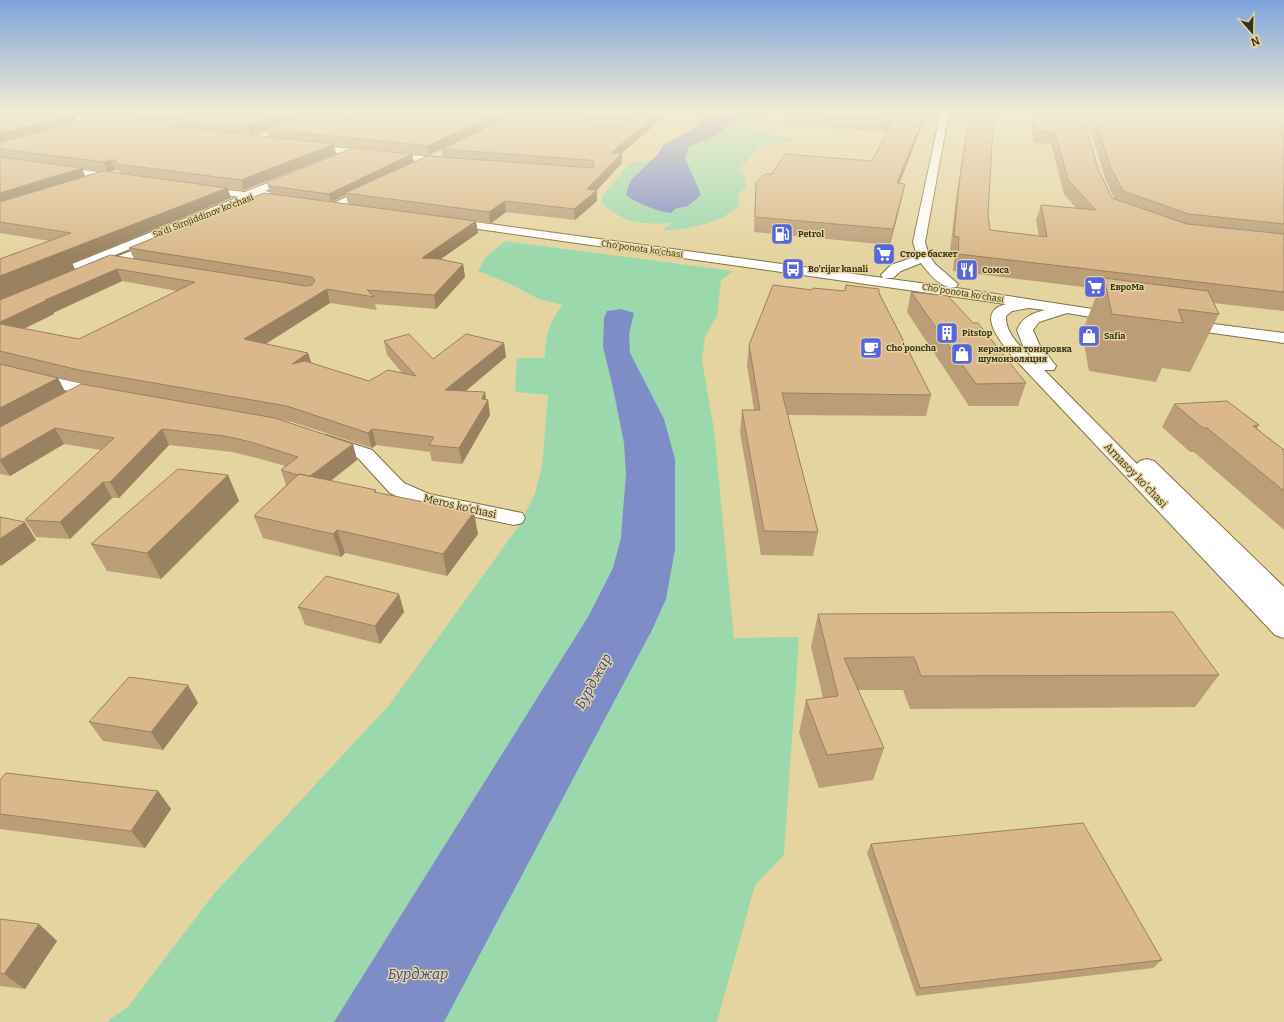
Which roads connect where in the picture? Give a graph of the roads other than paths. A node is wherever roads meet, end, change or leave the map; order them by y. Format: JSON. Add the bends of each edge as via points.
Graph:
{"nodes":[{"id":1,"x":0,"y":159,"type":"edge"},
{"id":2,"x":335,"y":159,"type":"edge"},
{"id":3,"x":423,"y":159,"type":"edge"},
{"id":4,"x":936,"y":159,"type":"edge"},
{"id":5,"x":332,"y":160,"type":"edge"},
{"id":6,"x":0,"y":162,"type":"edge"},
{"id":7,"x":416,"y":168,"type":"edge"},
{"id":8,"x":304,"y":171,"type":"edge"},
{"id":9,"x":111,"y":175,"type":"junction"},
{"id":10,"x":130,"y":178,"type":"edge"},
{"id":11,"x":382,"y":184,"type":"edge"},
{"id":12,"x":81,"y":185,"type":"edge"},
{"id":13,"x":191,"y":186,"type":"edge"},
{"id":14,"x":257,"y":195,"type":"junction"},
{"id":15,"x":296,"y":200,"type":"edge"},
{"id":16,"x":357,"y":208,"type":"edge"},
{"id":17,"x":435,"y":218,"type":"edge"},
{"id":18,"x":669,"y":249,"type":"junction"},
{"id":19,"x":924,"y":258,"type":"junction"},
{"id":20,"x":95,"y":259,"type":"junction"},
{"id":21,"x":115,"y":262,"type":"junction"},
{"id":22,"x":142,"y":267,"type":"edge"},
{"id":23,"x":888,"y":275,"type":"junction"},
{"id":24,"x":951,"y":284,"type":"junction"},
{"id":25,"x":963,"y":293,"type":"junction"},
{"id":26,"x":0,"y":298,"type":"edge"},
{"id":27,"x":1028,"y":303,"type":"junction"},
{"id":28,"x":1068,"y":304,"type":"junction"},
{"id":29,"x":0,"y":311,"type":"edge"},
{"id":30,"x":1136,"y":313,"type":"edge"},
{"id":31,"x":998,"y":317,"type":"junction"},
{"id":32,"x":1284,"y":327,"type":"edge"},
{"id":33,"x":1025,"y":336,"type":"junction"},
{"id":34,"x":1284,"y":338,"type":"edge"},
{"id":35,"x":0,"y":370,"type":"edge"},
{"id":36,"x":86,"y":391,"type":"junction"},
{"id":37,"x":124,"y":398,"type":"edge"},
{"id":38,"x":66,"y":402,"type":"edge"},
{"id":39,"x":307,"y":435,"type":"edge"},
{"id":40,"x":514,"y":518,"type":"dead end"},
{"id":41,"x":1284,"y":602,"type":"edge"},
{"id":42,"x":1284,"y":628,"type":"edge"}],
"edges":[{"from":1,"to":9,"type":"street"},
{"from":2,"to":5,"type":"street"},
{"from":3,"to":7,"type":"street","via":[[437,160]]},
{"from":4,"to":19,"type":"street","name":"Arnasoy ko'chasi","via":[[920,231],[919,242]]},
{"from":6,"to":9,"type":"street"},
{"from":8,"to":14,"type":"street"},
{"from":9,"to":10,"type":"street"},
{"from":9,"to":12,"type":"street"},
{"from":11,"to":16,"type":"street","via":[[330,204]]},
{"from":13,"to":14,"type":"street"},
{"from":14,"to":15,"type":"street"},
{"from":14,"to":20,"type":"street","name":"Sa'di Sirojiddinov ko'chasi"},
{"from":14,"to":21,"type":"street","name":"Sa'di Sirojiddinov ko'chasi"},
{"from":17,"to":18,"type":"street","name":"Cho'ponota ko'chasi"},
{"from":18,"to":23,"type":"street","name":"Cho'ponota ko'chasi"},
{"from":18,"to":25,"type":"street","name":"Cho'ponota ko'chasi"},
{"from":19,"to":23,"type":"street","via":[[896,268]]},
{"from":19,"to":24,"type":"street","name":"Arnasoy ko'chasi","via":[[933,270]]},
{"from":20,"to":21,"type":"street"},
{"from":20,"to":26,"type":"street","name":"Sa'di Sirojiddinov ko'chasi"},
{"from":21,"to":22,"type":"street"},
{"from":21,"to":29,"type":"street","name":"Sa'di Sirojiddinov ko'chasi"},
{"from":23,"to":24,"type":"street","name":"Cho'ponota ko'chasi"},
{"from":24,"to":25,"type":"street","name":"Arnasoy ko'chasi"},
{"from":24,"to":28,"type":"street","name":"Cho'ponota ko'chasi"},
{"from":25,"to":27,"type":"street","name":"Cho'ponota ko'chasi"},
{"from":25,"to":31,"type":"street","name":"Arnasoy ko'chasi"},
{"from":27,"to":28,"type":"street"},
{"from":27,"to":31,"type":"street","via":[[1007,308]]},
{"from":28,"to":30,"type":"street","name":"Cho'ponota ko'chasi"},
{"from":28,"to":33,"type":"street","via":[[1034,318],[1026,326]]},
{"from":31,"to":33,"type":"street","name":"Arnasoy ko'chasi"},
{"from":31,"to":42,"type":"street","name":"Arnasoy ko'chasi","via":[[1004,335],[1018,353]]},
{"from":32,"to":34,"type":"street","via":[[1173,318]]},
{"from":33,"to":41,"type":"street","name":"Arnasoy ko'chasi","via":[[1059,377]]},
{"from":35,"to":36,"type":"street"},
{"from":36,"to":37,"type":"street"},
{"from":36,"to":38,"type":"street"},
{"from":39,"to":40,"type":"street","name":"Meros ko'chasi","via":[[365,454],[397,488],[423,499]]}]}
